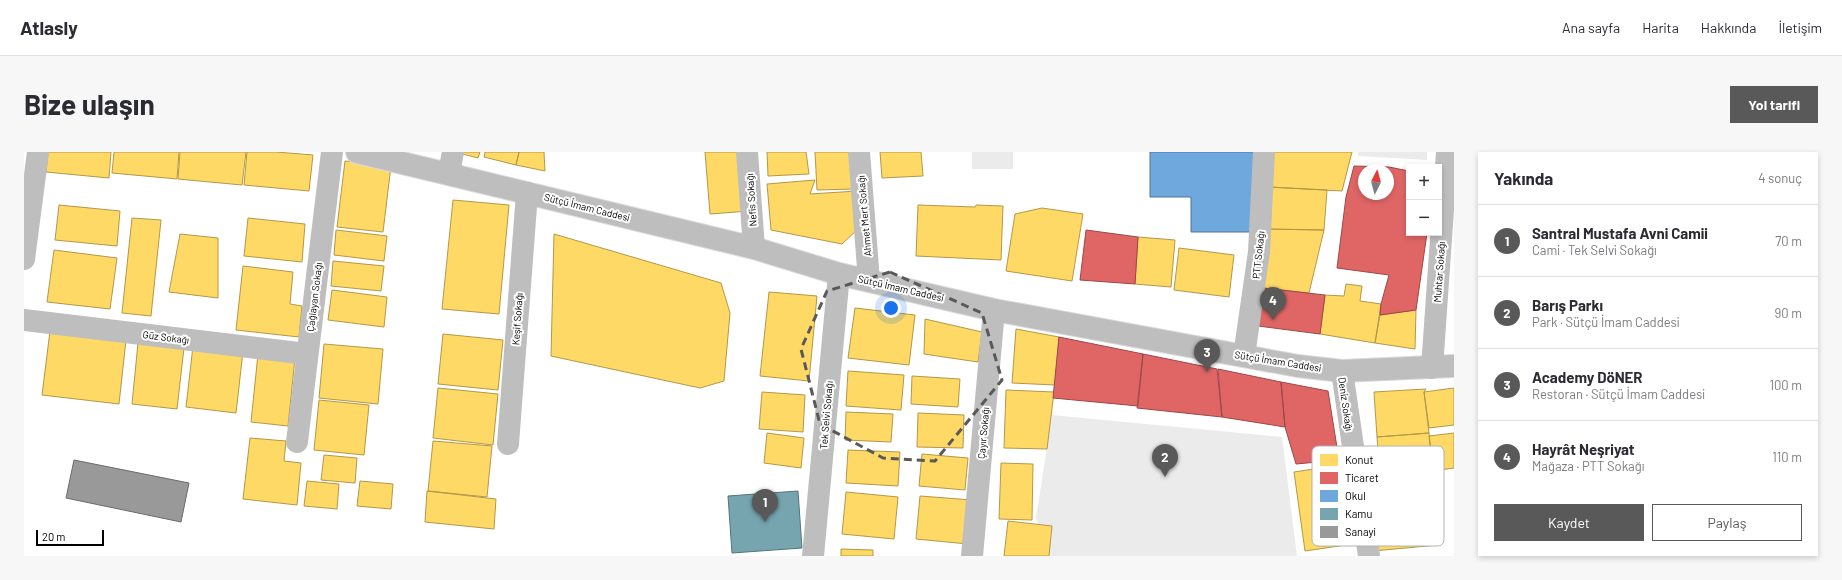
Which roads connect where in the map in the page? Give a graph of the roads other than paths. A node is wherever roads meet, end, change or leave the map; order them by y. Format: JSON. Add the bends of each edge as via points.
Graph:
{"nodes":[{"id":1,"x":38,"y":152,"type":"edge"},
{"id":2,"x":332,"y":152,"type":"edge"},
{"id":3,"x":357,"y":152,"type":"edge"},
{"id":4,"x":453,"y":152,"type":"edge"},
{"id":5,"x":747,"y":152,"type":"edge"},
{"id":6,"x":859,"y":152,"type":"edge"},
{"id":7,"x":1264,"y":152,"type":"edge"},
{"id":8,"x":1447,"y":152,"type":"edge"},
{"id":9,"x":449,"y":173,"type":"junction"},
{"id":10,"x":527,"y":193,"type":"junction"},
{"id":11,"x":754,"y":248,"type":"junction"},
{"id":12,"x":24,"y":259,"type":"edge"},
{"id":13,"x":839,"y":274,"type":"junction"},
{"id":14,"x":869,"y":281,"type":"junction"},
{"id":15,"x":994,"y":310,"type":"junction"},
{"id":16,"x":24,"y":320,"type":"edge"},
{"id":17,"x":307,"y":354,"type":"junction"},
{"id":18,"x":1244,"y":356,"type":"junction"},
{"id":19,"x":1454,"y":366,"type":"edge"},
{"id":20,"x":1432,"y":368,"type":"junction"},
{"id":21,"x":1342,"y":371,"type":"junction"},
{"id":22,"x":296,"y":442,"type":"dead end"},
{"id":23,"x":508,"y":444,"type":"dead end"},
{"id":24,"x":1353,"y":446,"type":"edge"},
{"id":25,"x":1368,"y":546,"type":"edge"},
{"id":26,"x":813,"y":556,"type":"edge"},
{"id":27,"x":972,"y":556,"type":"edge"},
{"id":28,"x":1369,"y":556,"type":"edge"}],
"edges":[{"from":1,"to":12,"type":"street"},
{"from":2,"to":17,"type":"street","name":"Çağlayan Sokağı"},
{"from":3,"to":9,"type":"street","name":"Sütçü İmam Caddesi"},
{"from":4,"to":9,"type":"street"},
{"from":5,"to":11,"type":"street","name":"Nefis Sokağı"},
{"from":6,"to":14,"type":"street","name":"Ahmet Mert Sokağı"},
{"from":7,"to":18,"type":"street","name":"PTT Sokağı","via":[[1259,252]]},
{"from":8,"to":20,"type":"street","name":"Muhtar Sokağı"},
{"from":9,"to":10,"type":"street","name":"Sütçü İmam Caddesi"},
{"from":10,"to":11,"type":"street","name":"Sütçü İmam Caddesi"},
{"from":10,"to":23,"type":"street","name":"Keşif Sokağı"},
{"from":11,"to":13,"type":"street","name":"Sütçü İmam Caddesi"},
{"from":13,"to":14,"type":"street","name":"Sütçü İmam Caddesi"},
{"from":13,"to":26,"type":"street","name":"Tek Selvi Sokağı"},
{"from":14,"to":15,"type":"street","name":"Sütçü İmam Caddesi"},
{"from":15,"to":18,"type":"street","name":"Sütçü İmam Caddesi"},
{"from":15,"to":27,"type":"street","name":"Çayır Sokağı"},
{"from":16,"to":17,"type":"street","name":"Güz Sokağı"},
{"from":17,"to":22,"type":"street","name":"Çağlayan Sokağı"},
{"from":18,"to":21,"type":"street","name":"Sütçü İmam Caddesi"},
{"from":19,"to":20,"type":"street","name":"Sütçü İmam Caddesi"},
{"from":20,"to":21,"type":"street","name":"Sütçü İmam Caddesi"},
{"from":21,"to":24,"type":"street","name":"Deniz Sokağı"},
{"from":25,"to":28,"type":"street","name":"Deniz Sokağı"}]}
